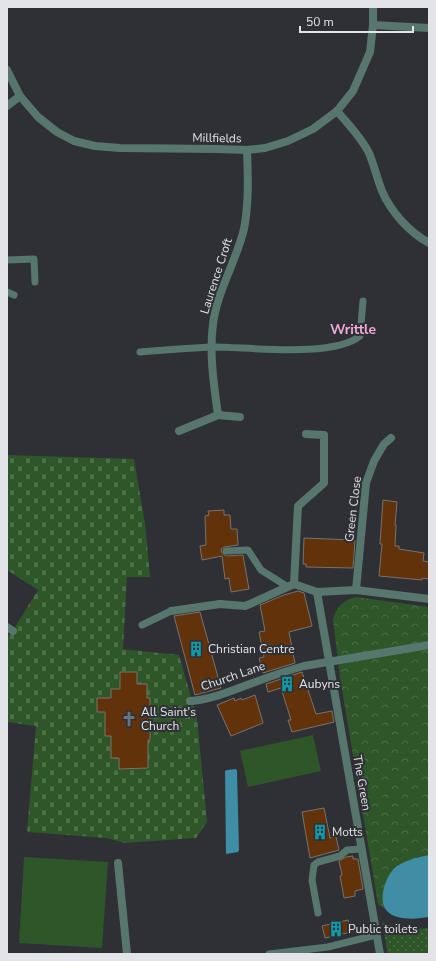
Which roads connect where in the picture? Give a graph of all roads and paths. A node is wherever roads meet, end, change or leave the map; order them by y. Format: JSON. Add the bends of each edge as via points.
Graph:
{"nodes":[{"id":1,"x":373,"y":7,"type":"edge"},
{"id":2,"x":373,"y":25,"type":"junction"},
{"id":3,"x":429,"y":28,"type":"edge"},
{"id":4,"x":7,"y":70,"type":"edge"},
{"id":5,"x":20,"y":96,"type":"junction"},
{"id":6,"x":7,"y":106,"type":"edge"},
{"id":7,"x":336,"y":111,"type":"junction"},
{"id":8,"x":247,"y":150,"type":"junction"},
{"id":9,"x":429,"y":244,"type":"edge"},
{"id":10,"x":7,"y":260,"type":"edge"},
{"id":11,"x":35,"y":282,"type":"dead end"},
{"id":12,"x":363,"y":301,"type":"dead end"},
{"id":13,"x":213,"y":348,"type":"junction"},
{"id":14,"x":140,"y":352,"type":"dead end"},
{"id":15,"x":218,"y":415,"type":"junction"},
{"id":16,"x":240,"y":417,"type":"dead end"},
{"id":17,"x":179,"y":431,"type":"dead end"},
{"id":18,"x":306,"y":434,"type":"dead end"},
{"id":19,"x":391,"y":438,"type":"dead end"},
{"id":20,"x":226,"y":551,"type":"dead end"},
{"id":21,"x":291,"y":586,"type":"junction"},
{"id":22,"x":356,"y":590,"type":"junction"},
{"id":23,"x":317,"y":592,"type":"junction"},
{"id":24,"x":429,"y":599,"type":"edge"},
{"id":25,"x":171,"y":611,"type":"joint"},
{"id":26,"x":142,"y":625,"type":"dead end"},
{"id":27,"x":429,"y":645,"type":"edge"},
{"id":28,"x":329,"y":663,"type":"junction"},
{"id":29,"x":190,"y":701,"type":"dead end"},
{"id":30,"x":362,"y":849,"type":"junction"},
{"id":31,"x":118,"y":863,"type":"dead end"},
{"id":32,"x":318,"y":913,"type":"dead end"},
{"id":33,"x":376,"y":935,"type":"junction"},
{"id":34,"x":127,"y":954,"type":"edge"},
{"id":35,"x":269,"y":954,"type":"edge"},
{"id":36,"x":380,"y":954,"type":"edge"}],
"edges":[{"from":1,"to":2,"type":"street","name":"Millfields"},
{"from":2,"to":3,"type":"street"},
{"from":2,"to":7,"type":"street","name":"Millfields","via":[[370,52],[361,74],[353,91]]},
{"from":4,"to":5,"type":"street","name":"Millfields"},
{"from":5,"to":6,"type":"street"},
{"from":5,"to":8,"type":"street","name":"Millfields","via":[[38,117],[57,132],[74,141],[95,146]]},
{"from":7,"to":8,"type":"street","name":"Millfields","via":[[313,129],[288,141]]},
{"from":7,"to":9,"type":"street","via":[[368,151],[382,191],[393,211]]},
{"from":8,"to":13,"type":"street","name":"Laurence Croft","via":[[247,204],[244,229],[218,302],[213,324]]},
{"from":10,"to":11,"type":"lane","via":[[34,259]]},
{"from":12,"to":13,"type":"lane","via":[[360,336],[345,344],[294,350]]},
{"from":13,"to":14,"type":"lane"},
{"from":13,"to":15,"type":"street","name":"Laurence Croft","via":[[213,377]]},
{"from":15,"to":16,"type":"street"},
{"from":15,"to":17,"type":"street"},
{"from":18,"to":21,"type":"street","via":[[324,435],[324,483],[298,506]]},
{"from":19,"to":22,"type":"street","name":"Green Close","via":[[384,444],[374,461],[366,482]]},
{"from":20,"to":21,"type":"lane","via":[[248,550],[261,570]]},
{"from":21,"to":23,"type":"street"},
{"from":21,"to":25,"type":"street","via":[[244,606],[220,604]]},
{"from":22,"to":23,"type":"street"},
{"from":22,"to":24,"type":"street"},
{"from":23,"to":28,"type":"street","name":"The Green"},
{"from":25,"to":26,"type":"lane"},
{"from":27,"to":28,"type":"street"},
{"from":28,"to":29,"type":"street","name":"Church Lane","via":[[287,670],[216,696]]},
{"from":28,"to":30,"type":"street","name":"The Green"},
{"from":30,"to":32,"type":"lane","via":[[347,850],[340,856],[314,865],[312,880]]},
{"from":30,"to":33,"type":"street","name":"The Green"},
{"from":31,"to":34,"type":"street"},
{"from":33,"to":35,"type":"lane","via":[[328,947]]},
{"from":33,"to":36,"type":"street","name":"The Green"}]}
